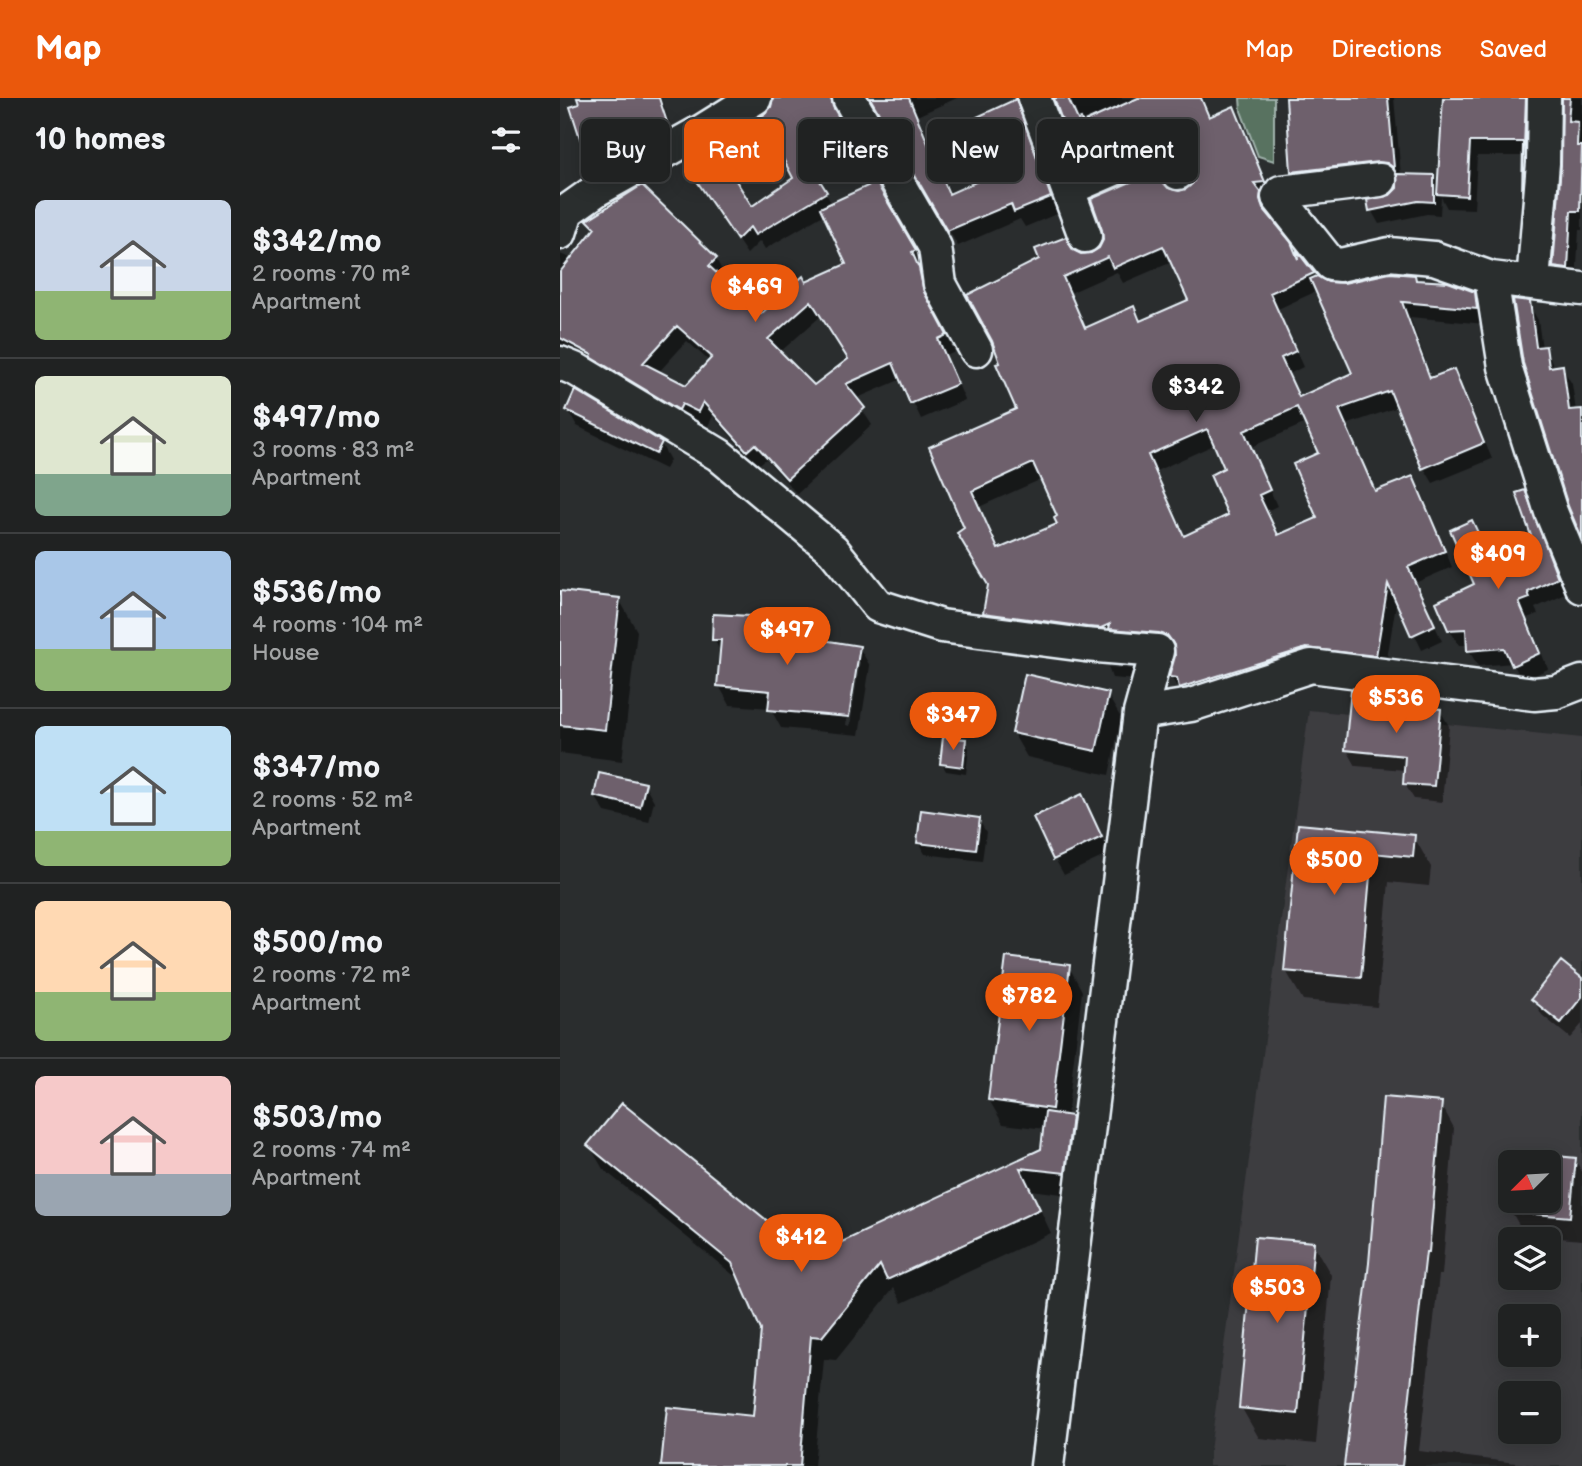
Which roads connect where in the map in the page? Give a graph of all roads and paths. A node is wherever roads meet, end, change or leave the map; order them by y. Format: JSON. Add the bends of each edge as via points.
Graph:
{"nodes":[{"id":1,"x":755,"y":98,"type":"edge"},
{"id":2,"x":849,"y":98,"type":"edge"},
{"id":3,"x":1034,"y":98,"type":"edge"},
{"id":4,"x":1544,"y":98,"type":"edge"},
{"id":5,"x":1380,"y":180,"type":"dead end"},
{"id":6,"x":1084,"y":182,"type":"edge"},
{"id":7,"x":1068,"y":189,"type":"junction"},
{"id":8,"x":562,"y":218,"type":"edge"},
{"id":9,"x":1085,"y":236,"type":"dead end"},
{"id":10,"x":1491,"y":278,"type":"junction"},
{"id":11,"x":1533,"y":282,"type":"junction"},
{"id":12,"x":1582,"y":289,"type":"edge"},
{"id":13,"x":976,"y":349,"type":"dead end"},
{"id":14,"x":560,"y":363,"type":"edge"},
{"id":15,"x":1582,"y":587,"type":"edge"},
{"id":16,"x":1582,"y":682,"type":"edge"},
{"id":17,"x":1140,"y":713,"type":"junction"},
{"id":18,"x":1047,"y":1466,"type":"edge"}],
"edges":[{"from":1,"to":8,"type":"street","via":[[598,189]]},
{"from":2,"to":13,"type":"street","via":[[936,247],[940,284]]},
{"from":3,"to":7,"type":"street"},
{"from":4,"to":11,"type":"street"},
{"from":5,"to":10,"type":"street","via":[[1281,192],[1278,197],[1331,264],[1389,254],[1434,258]]},
{"from":6,"to":7,"type":"street"},
{"from":7,"to":9,"type":"street"},
{"from":10,"to":11,"type":"street"},
{"from":10,"to":15,"type":"street","via":[[1505,367],[1551,512]]},
{"from":11,"to":12,"type":"street"},
{"from":14,"to":17,"type":"street","via":[[719,455],[832,550],[878,606],[941,626],[1085,646],[1157,650]]},
{"from":16,"to":17,"type":"street","via":[[1534,694],[1311,666],[1191,705]]},
{"from":17,"to":18,"type":"street"}]}
